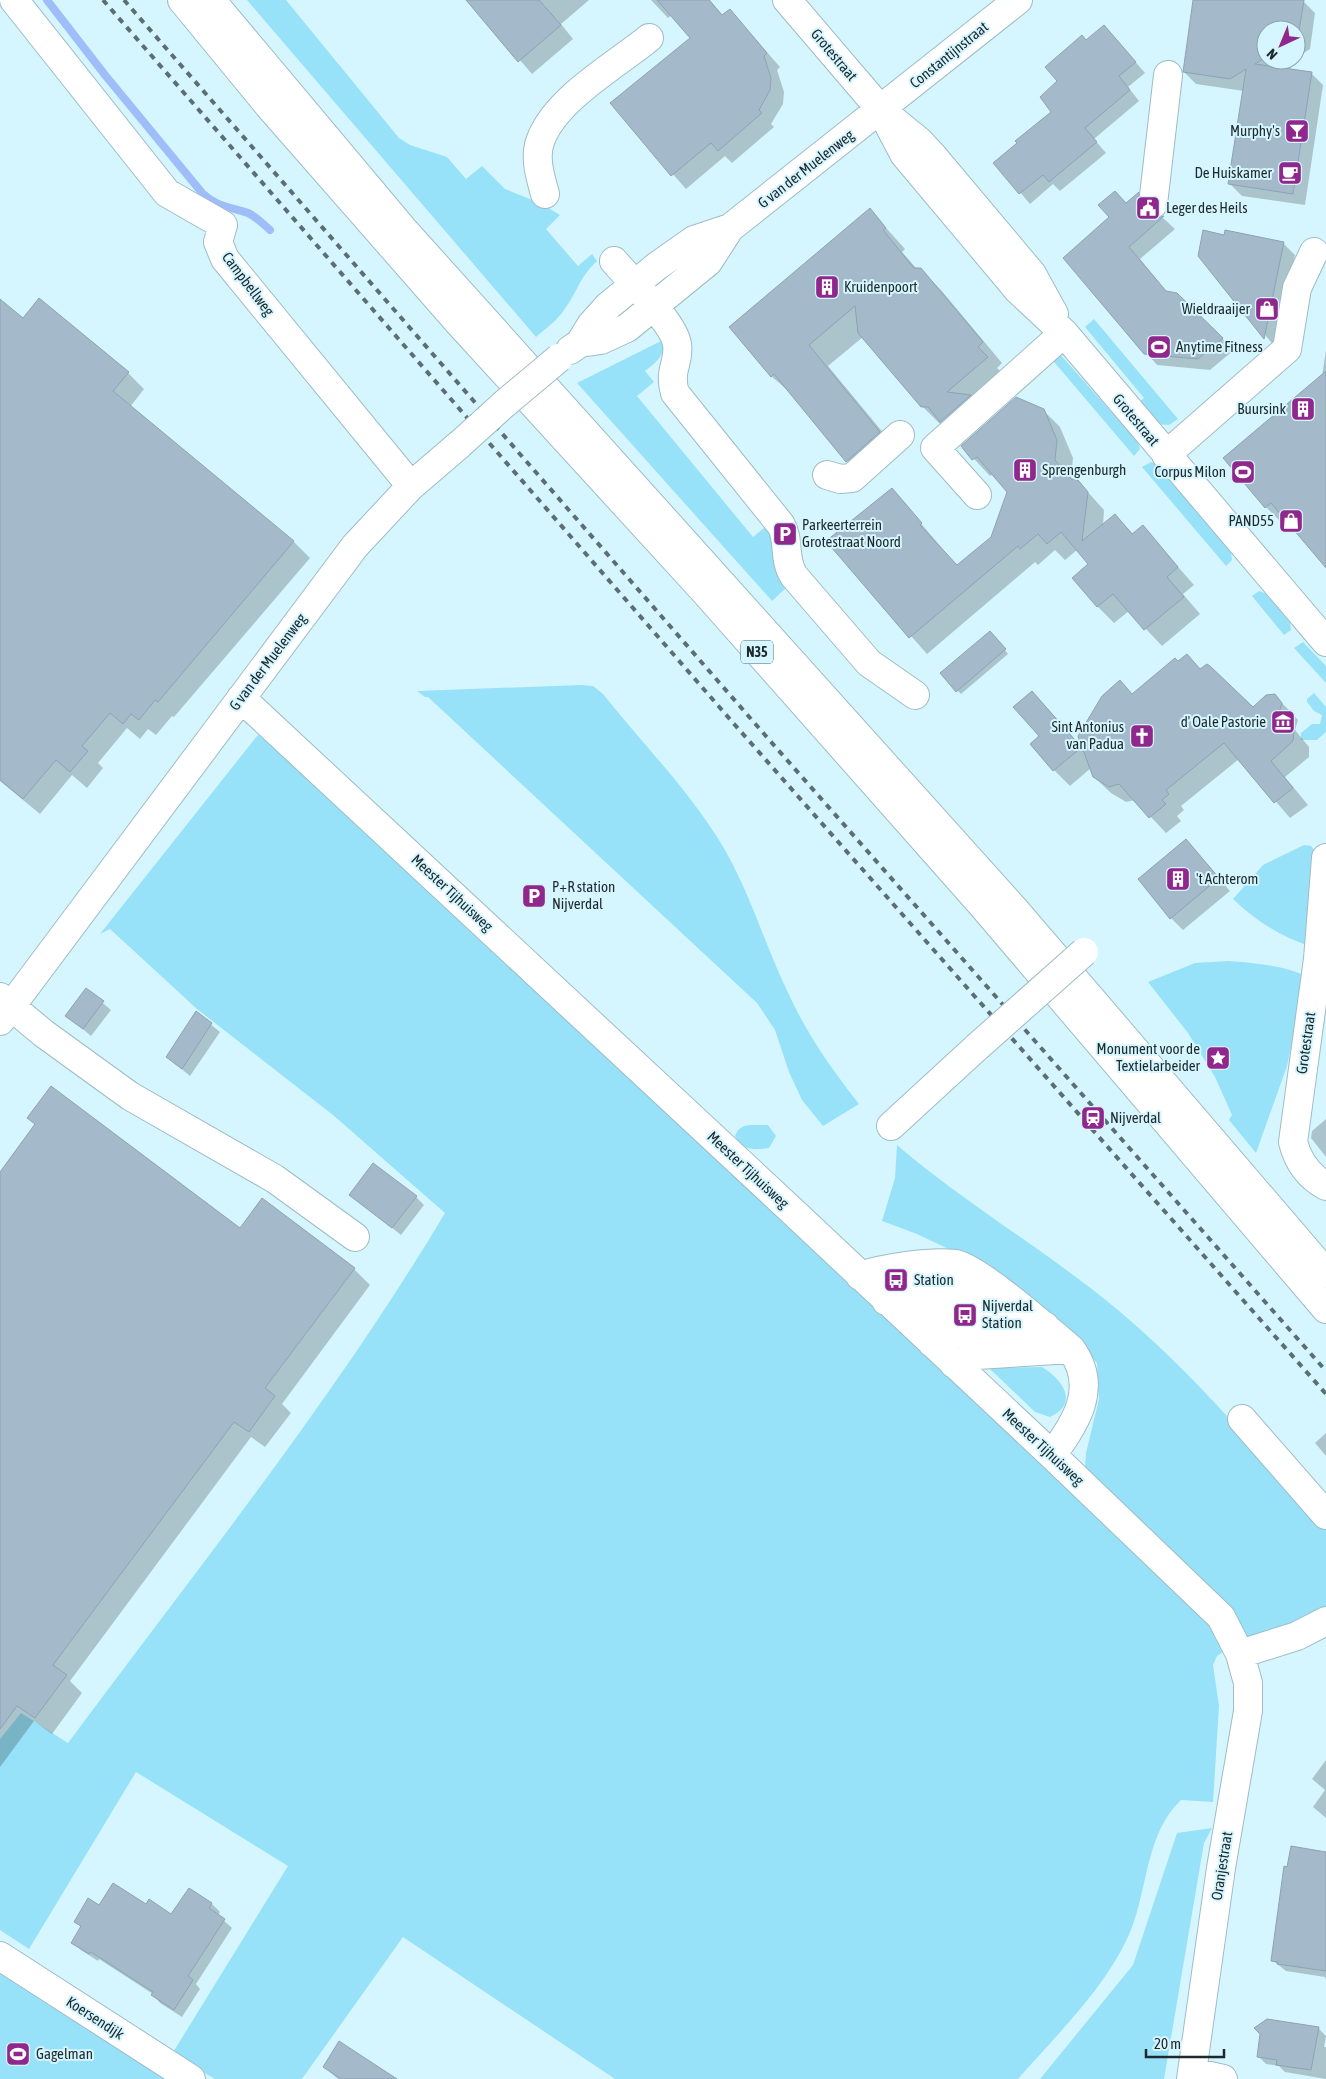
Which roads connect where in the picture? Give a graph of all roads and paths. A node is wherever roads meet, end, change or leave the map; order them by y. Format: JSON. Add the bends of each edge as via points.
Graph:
{"nodes":[{"id":1,"x":14,"y":0,"type":"edge"},
{"id":2,"x":182,"y":0,"type":"edge"},
{"id":3,"x":212,"y":0,"type":"edge"},
{"id":4,"x":787,"y":0,"type":"edge"},
{"id":5,"x":1018,"y":0,"type":"edge"},
{"id":6,"x":649,"y":38,"type":"dead end"},
{"id":7,"x":1168,"y":75,"type":"dead end"},
{"id":8,"x":881,"y":110,"type":"junction"},
{"id":9,"x":545,"y":194,"type":"dead end"},
{"id":10,"x":1153,"y":204,"type":"dead end"},
{"id":11,"x":1314,"y":252,"type":"dead end"},
{"id":12,"x":614,"y":261,"type":"dead end"},
{"id":13,"x":644,"y":296,"type":"junction"},
{"id":14,"x":1064,"y":333,"type":"junction"},
{"id":15,"x":900,"y":435,"type":"dead end"},
{"id":16,"x":1166,"y":455,"type":"junction"},
{"id":17,"x":827,"y":475,"type":"dead end"},
{"id":18,"x":412,"y":486,"type":"junction"},
{"id":19,"x":977,"y":495,"type":"dead end"},
{"id":20,"x":1326,"y":642,"type":"edge"},
{"id":21,"x":915,"y":695,"type":"dead end"},
{"id":22,"x":241,"y":698,"type":"junction"},
{"id":23,"x":1326,"y":858,"type":"edge"},
{"id":24,"x":1084,"y":952,"type":"dead end"},
{"id":25,"x":4,"y":1008,"type":"edge"},
{"id":26,"x":891,"y":1126,"type":"dead end"},
{"id":27,"x":1326,"y":1186,"type":"edge"},
{"id":28,"x":355,"y":1237,"type":"dead end"},
{"id":29,"x":1326,"y":1273,"type":"edge"},
{"id":30,"x":860,"y":1276,"type":"junction"},
{"id":31,"x":989,"y":1283,"type":"junction"},
{"id":32,"x":886,"y":1300,"type":"junction"},
{"id":33,"x":1021,"y":1308,"type":"junction"},
{"id":34,"x":1326,"y":1309,"type":"edge"},
{"id":35,"x":909,"y":1321,"type":"junction"},
{"id":36,"x":1045,"y":1326,"type":"junction"},
{"id":37,"x":932,"y":1342,"type":"junction"},
{"id":38,"x":1071,"y":1349,"type":"junction"},
{"id":39,"x":954,"y":1364,"type":"junction"},
{"id":40,"x":1242,"y":1419,"type":"dead end"},
{"id":41,"x":1052,"y":1455,"type":"junction"},
{"id":42,"x":1326,"y":1515,"type":"edge"},
{"id":43,"x":1326,"y":1622,"type":"edge"},
{"id":44,"x":1240,"y":1654,"type":"junction"},
{"id":45,"x":0,"y":1956,"type":"edge"},
{"id":46,"x":1192,"y":2075,"type":"edge"},
{"id":47,"x":191,"y":2079,"type":"edge"},
{"id":48,"x":1223,"y":2079,"type":"edge"}],
"edges":[{"from":1,"to":18,"type":"street","name":"Campbellweg","via":[[166,193],[223,225],[218,242],[226,258]]},
{"from":2,"to":34,"type":"street","number":"N35","via":[[269,106],[459,323],[705,592],[982,905]]},
{"from":3,"to":29,"type":"street","number":"N35","via":[[403,229],[1016,911]]},
{"from":4,"to":8,"type":"street","name":"Grotestraat"},
{"from":5,"to":8,"type":"street","name":"Constantijnstraat"},
{"from":6,"to":9,"type":"street","via":[[614,63],[552,118],[539,145],[538,163]]},
{"from":7,"to":10,"type":"street"},
{"from":8,"to":13,"type":"street","name":"G van der Muelenweg","via":[[730,228],[694,240]]},
{"from":8,"to":14,"type":"street","name":"Grotestraat","via":[[904,154],[1018,290]]},
{"from":11,"to":16,"type":"street","via":[[1296,288],[1287,349]]},
{"from":12,"to":13,"type":"street"},
{"from":13,"to":18,"type":"street","name":"G van der Muelenweg","bridge":true,"via":[[608,306],[569,351]]},
{"from":13,"to":21,"type":"street","via":[[668,323],[676,340],[678,352],[672,372],[675,393],[781,524],[787,559],[794,576],[869,663]]},
{"from":14,"to":16,"type":"street","name":"Grotestraat"},
{"from":14,"to":19,"type":"street","via":[[935,448]]},
{"from":15,"to":17,"type":"street","via":[[852,478],[840,480]]},
{"from":16,"to":20,"type":"street","name":"Grotestraat"},
{"from":18,"to":22,"type":"street","name":"G van der Muelenweg","via":[[355,546]]},
{"from":22,"to":25,"type":"street","name":"G van der Muelenweg"},
{"from":22,"to":30,"type":"street","name":"Meester Tijhuisweg"},
{"from":23,"to":27,"type":"street","name":"Grotestraat","via":[[1318,958],[1293,1142],[1296,1156],[1304,1168]]},
{"from":24,"to":26,"type":"street","bridge":true},
{"from":25,"to":28,"type":"street","via":[[130,1096],[275,1179]]},
{"from":30,"to":31,"type":"street","via":[[880,1270],[956,1264]]},
{"from":30,"to":32,"type":"street","name":"Meester Tijhuisweg"},
{"from":31,"to":32,"type":"street","via":[[904,1292]]},
{"from":31,"to":33,"type":"street"},
{"from":32,"to":35,"type":"street","name":"Meester Tijhuisweg"},
{"from":33,"to":35,"type":"street","via":[[929,1312]]},
{"from":33,"to":36,"type":"street"},
{"from":35,"to":37,"type":"street","name":"Meester Tijhuisweg"},
{"from":36,"to":37,"type":"street","via":[[951,1334]]},
{"from":36,"to":38,"type":"street"},
{"from":37,"to":39,"type":"street","name":"Meester Tijhuisweg"},
{"from":38,"to":39,"type":"street","via":[[977,1355]]},
{"from":38,"to":41,"type":"street","via":[[1084,1374],[1084,1391],[1070,1430]]},
{"from":39,"to":41,"type":"street","name":"Meester Tijhuisweg"},
{"from":40,"to":42,"type":"street"},
{"from":41,"to":44,"type":"street","name":"Meester Tijhuisweg","via":[[1213,1608],[1228,1628]]},
{"from":43,"to":44,"type":"street","via":[[1297,1636]]},
{"from":44,"to":46,"type":"street","name":"Oranjestraat","via":[[1248,1684],[1248,1711],[1221,1868]]},
{"from":45,"to":47,"type":"street","name":"Koersendijk"},
{"from":46,"to":48,"type":"street"}]}
